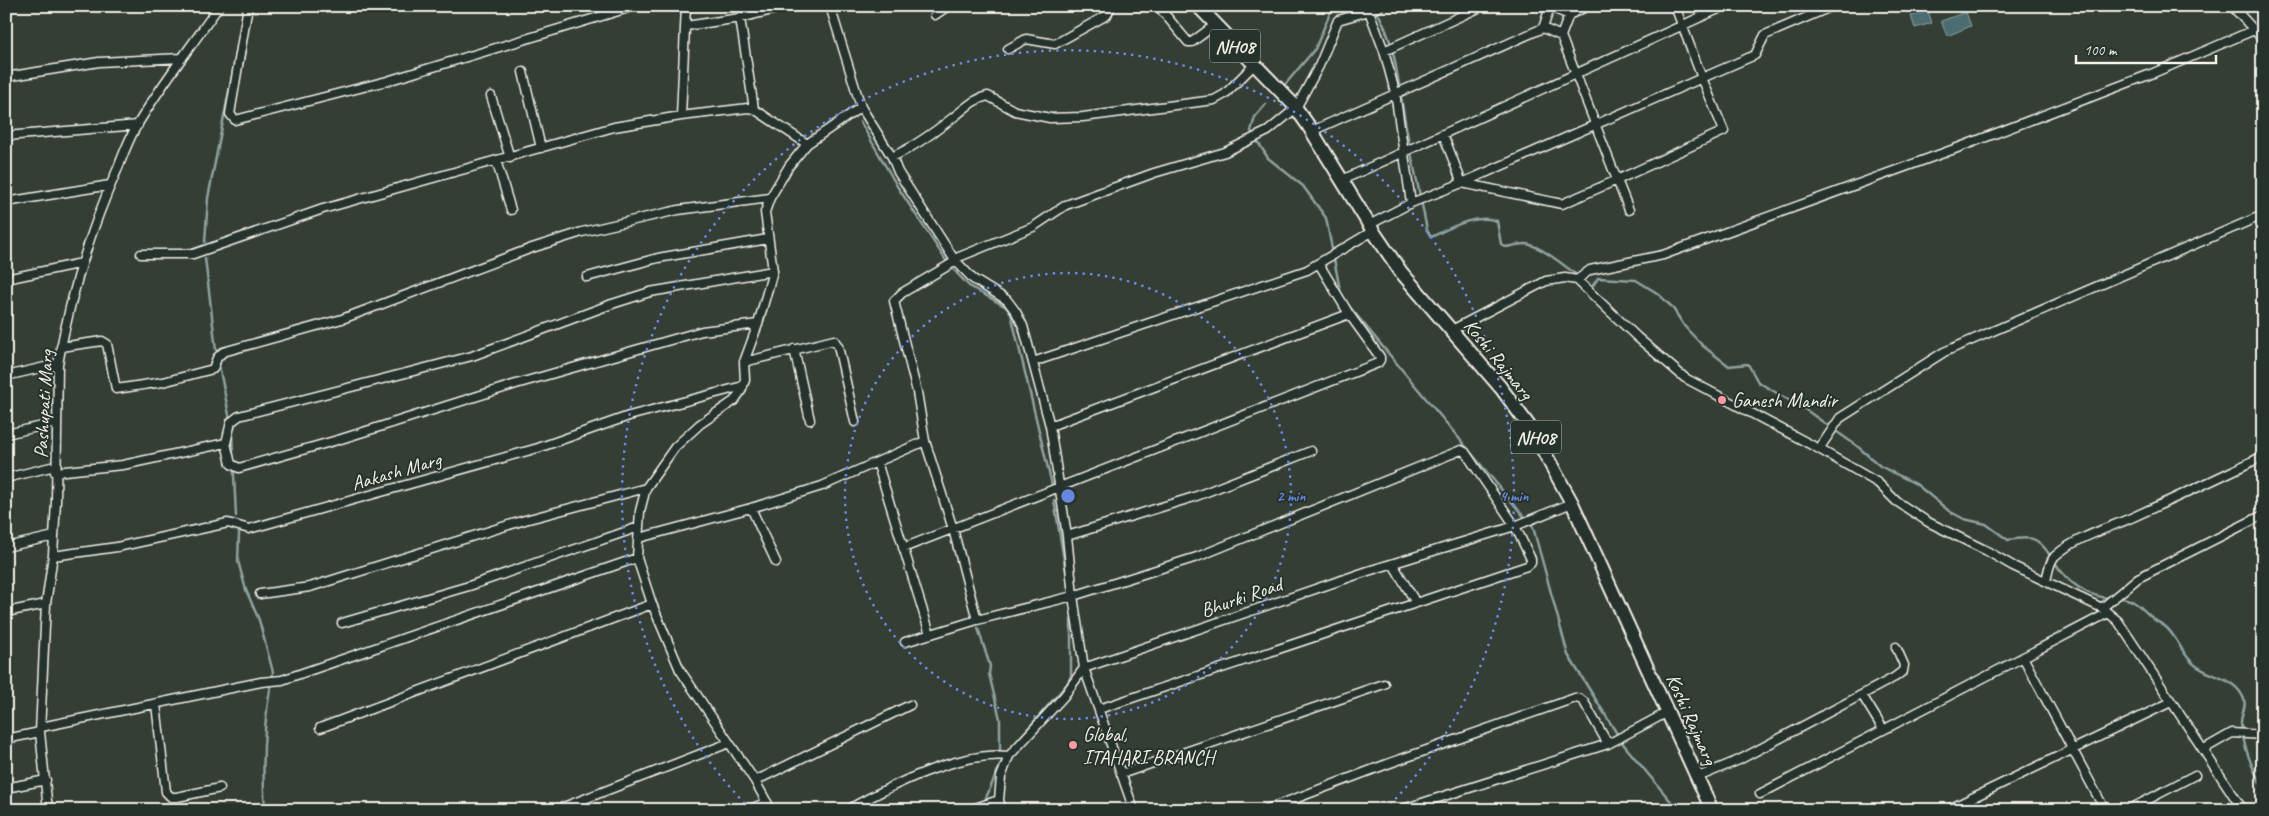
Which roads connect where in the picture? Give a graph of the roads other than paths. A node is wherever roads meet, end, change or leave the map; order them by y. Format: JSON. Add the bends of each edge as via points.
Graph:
{"nodes":[{"id":1,"x":219,"y":6,"type":"edge"},
{"id":2,"x":635,"y":6,"type":"edge"},
{"id":3,"x":686,"y":6,"type":"edge"},
{"id":4,"x":788,"y":6,"type":"edge"},
{"id":5,"x":830,"y":6,"type":"edge"},
{"id":6,"x":948,"y":6,"type":"edge"},
{"id":7,"x":1111,"y":6,"type":"edge"},
{"id":8,"x":1158,"y":6,"type":"edge"},
{"id":9,"x":1198,"y":6,"type":"edge"},
{"id":10,"x":1482,"y":6,"type":"edge"},
{"id":11,"x":1588,"y":6,"type":"edge"},
{"id":12,"x":1675,"y":6,"type":"edge"},
{"id":13,"x":1725,"y":6,"type":"edge"},
{"id":14,"x":1834,"y":6,"type":"edge"},
{"id":15,"x":2232,"y":6,"type":"edge"},
{"id":16,"x":251,"y":7,"type":"edge"},
{"id":17,"x":1550,"y":7,"type":"edge"},
{"id":18,"x":1375,"y":9,"type":"edge"},
{"id":19,"x":935,"y":15,"type":"dead end"},
{"id":20,"x":1569,"y":15,"type":"junction"},
{"id":21,"x":740,"y":18,"type":"junction"},
{"id":22,"x":1215,"y":25,"type":"junction"},
{"id":23,"x":686,"y":26,"type":"junction"},
{"id":24,"x":1682,"y":26,"type":"junction"},
{"id":25,"x":1543,"y":28,"type":"junction"},
{"id":26,"x":2254,"y":30,"type":"junction"},
{"id":27,"x":1561,"y":36,"type":"junction"},
{"id":28,"x":2263,"y":39,"type":"edge"},
{"id":29,"x":1008,"y":49,"type":"dead end"},
{"id":30,"x":1387,"y":50,"type":"junction"},
{"id":31,"x":182,"y":58,"type":"junction"},
{"id":32,"x":1254,"y":65,"type":"junction"},
{"id":33,"x":523,"y":72,"type":"dead end"},
{"id":34,"x":1576,"y":74,"type":"junction"},
{"id":35,"x":6,"y":77,"type":"edge"},
{"id":36,"x":1702,"y":78,"type":"junction"},
{"id":37,"x":1399,"y":91,"type":"junction"},
{"id":38,"x":491,"y":96,"type":"dead end"},
{"id":39,"x":861,"y":106,"type":"junction"},
{"id":40,"x":1294,"y":106,"type":"junction"},
{"id":41,"x":754,"y":109,"type":"junction"},
{"id":42,"x":681,"y":116,"type":"junction"},
{"id":43,"x":1595,"y":124,"type":"junction"},
{"id":44,"x":138,"y":125,"type":"junction"},
{"id":45,"x":1312,"y":131,"type":"junction"},
{"id":46,"x":1443,"y":134,"type":"junction"},
{"id":47,"x":6,"y":136,"type":"edge"},
{"id":48,"x":807,"y":144,"type":"junction"},
{"id":49,"x":541,"y":148,"type":"junction"},
{"id":50,"x":1408,"y":149,"type":"junction"},
{"id":51,"x":892,"y":156,"type":"junction"},
{"id":52,"x":510,"y":158,"type":"junction"},
{"id":53,"x":496,"y":160,"type":"junction"},
{"id":54,"x":1342,"y":180,"type":"junction"},
{"id":55,"x":1617,"y":180,"type":"junction"},
{"id":56,"x":1462,"y":183,"type":"junction"},
{"id":57,"x":110,"y":185,"type":"junction"},
{"id":58,"x":770,"y":198,"type":"junction"},
{"id":59,"x":1418,"y":200,"type":"junction"},
{"id":60,"x":6,"y":202,"type":"edge"},
{"id":61,"x":511,"y":210,"type":"dead end"},
{"id":62,"x":1629,"y":210,"type":"dead end"},
{"id":63,"x":2263,"y":215,"type":"edge"},
{"id":64,"x":1371,"y":228,"type":"junction"},
{"id":65,"x":768,"y":239,"type":"junction"},
{"id":66,"x":141,"y":254,"type":"dead end"},
{"id":67,"x":955,"y":260,"type":"junction"},
{"id":68,"x":82,"y":263,"type":"junction"},
{"id":69,"x":1322,"y":263,"type":"junction"},
{"id":70,"x":773,"y":271,"type":"junction"},
{"id":71,"x":587,"y":277,"type":"dead end"},
{"id":72,"x":1580,"y":278,"type":"junction"},
{"id":73,"x":6,"y":279,"type":"edge"},
{"id":74,"x":1349,"y":314,"type":"junction"},
{"id":75,"x":758,"y":324,"type":"junction"},
{"id":76,"x":1452,"y":330,"type":"junction"},
{"id":77,"x":61,"y":347,"type":"junction"},
{"id":78,"x":794,"y":349,"type":"junction"},
{"id":79,"x":744,"y":362,"type":"junction"},
{"id":80,"x":1033,"y":362,"type":"junction"},
{"id":81,"x":58,"y":364,"type":"junction"},
{"id":82,"x":6,"y":376,"type":"edge"},
{"id":83,"x":742,"y":386,"type":"junction"},
{"id":84,"x":810,"y":420,"type":"dead end"},
{"id":85,"x":855,"y":422,"type":"dead end"},
{"id":86,"x":56,"y":423,"type":"junction"},
{"id":87,"x":1050,"y":426,"type":"junction"},
{"id":88,"x":6,"y":434,"type":"edge"},
{"id":89,"x":925,"y":440,"type":"junction"},
{"id":90,"x":226,"y":443,"type":"junction"},
{"id":91,"x":1819,"y":449,"type":"junction"},
{"id":92,"x":1311,"y":451,"type":"dead end"},
{"id":93,"x":2263,"y":456,"type":"edge"},
{"id":94,"x":877,"y":462,"type":"junction"},
{"id":95,"x":55,"y":469,"type":"junction"},
{"id":96,"x":6,"y":478,"type":"edge"},
{"id":97,"x":1059,"y":487,"type":"junction"},
{"id":98,"x":646,"y":488,"type":"junction"},
{"id":99,"x":1572,"y":503,"type":"junction"},
{"id":100,"x":751,"y":508,"type":"junction"},
{"id":101,"x":2263,"y":514,"type":"edge"},
{"id":102,"x":1518,"y":525,"type":"junction"},
{"id":103,"x":639,"y":527,"type":"junction"},
{"id":104,"x":954,"y":529,"type":"junction"},
{"id":105,"x":54,"y":536,"type":"junction"},
{"id":106,"x":1067,"y":536,"type":"junction"},
{"id":107,"x":638,"y":538,"type":"junction"},
{"id":108,"x":6,"y":547,"type":"edge"},
{"id":109,"x":903,"y":548,"type":"junction"},
{"id":110,"x":53,"y":556,"type":"junction"},
{"id":111,"x":638,"y":558,"type":"junction"},
{"id":112,"x":776,"y":562,"type":"dead end"},
{"id":113,"x":1393,"y":564,"type":"junction"},
{"id":114,"x":2046,"y":581,"type":"junction"},
{"id":115,"x":260,"y":594,"type":"dead end"},
{"id":116,"x":1073,"y":596,"type":"junction"},
{"id":117,"x":46,"y":604,"type":"junction"},
{"id":118,"x":652,"y":604,"type":"junction"},
{"id":119,"x":1416,"y":604,"type":"junction"},
{"id":120,"x":2105,"y":610,"type":"junction"},
{"id":121,"x":6,"y":612,"type":"edge"},
{"id":122,"x":977,"y":620,"type":"junction"},
{"id":123,"x":342,"y":623,"type":"dead end"},
{"id":124,"x":930,"y":634,"type":"junction"},
{"id":125,"x":905,"y":642,"type":"dead end"},
{"id":126,"x":1896,"y":647,"type":"dead end"},
{"id":127,"x":2023,"y":657,"type":"junction"},
{"id":128,"x":1084,"y":668,"type":"junction"},
{"id":129,"x":1384,"y":684,"type":"dead end"},
{"id":130,"x":1862,"y":694,"type":"junction"},
{"id":131,"x":2171,"y":702,"type":"junction"},
{"id":132,"x":156,"y":704,"type":"junction"},
{"id":133,"x":910,"y":705,"type":"dead end"},
{"id":134,"x":1098,"y":709,"type":"junction"},
{"id":135,"x":1668,"y":712,"type":"junction"},
{"id":136,"x":320,"y":728,"type":"dead end"},
{"id":137,"x":41,"y":729,"type":"junction"},
{"id":138,"x":1883,"y":729,"type":"junction"},
{"id":139,"x":2263,"y":735,"type":"edge"},
{"id":140,"x":6,"y":739,"type":"edge"},
{"id":141,"x":729,"y":743,"type":"junction"},
{"id":142,"x":1611,"y":743,"type":"junction"},
{"id":143,"x":2204,"y":749,"type":"junction"},
{"id":144,"x":2071,"y":750,"type":"junction"},
{"id":145,"x":1008,"y":756,"type":"junction"},
{"id":146,"x":1121,"y":774,"type":"junction"},
{"id":147,"x":2195,"y":775,"type":"dead end"},
{"id":148,"x":1698,"y":777,"type":"junction"},
{"id":149,"x":46,"y":780,"type":"junction"},
{"id":150,"x":755,"y":781,"type":"junction"},
{"id":151,"x":6,"y":788,"type":"edge"},
{"id":152,"x":220,"y":788,"type":"dead end"},
{"id":153,"x":1760,"y":794,"type":"dead end"},
{"id":154,"x":999,"y":800,"type":"junction"},
{"id":155,"x":767,"y":802,"type":"junction"},
{"id":156,"x":48,"y":810,"type":"edge"},
{"id":157,"x":556,"y":810,"type":"edge"},
{"id":158,"x":748,"y":810,"type":"edge"},
{"id":159,"x":771,"y":810,"type":"edge"},
{"id":160,"x":847,"y":810,"type":"edge"},
{"id":161,"x":969,"y":810,"type":"edge"},
{"id":162,"x":1001,"y":810,"type":"edge"},
{"id":163,"x":1134,"y":810,"type":"edge"},
{"id":164,"x":1265,"y":810,"type":"edge"},
{"id":165,"x":1400,"y":810,"type":"edge"},
{"id":166,"x":1712,"y":810,"type":"edge"},
{"id":167,"x":1947,"y":810,"type":"edge"},
{"id":168,"x":2105,"y":810,"type":"edge"},
{"id":169,"x":2128,"y":810,"type":"edge"},
{"id":170,"x":2243,"y":810,"type":"edge"}],
"edges":[{"from":1,"to":31,"type":"street","name":"Pashupati Marg"},
{"from":2,"to":16,"type":"street","via":[[387,81],[236,120],[230,114]]},
{"from":3,"to":23,"type":"street"},
{"from":4,"to":21,"type":"street"},
{"from":5,"to":39,"type":"street"},
{"from":6,"to":19,"type":"street"},
{"from":7,"to":29,"type":"street","via":[[1107,15],[1054,44],[1026,39]]},
{"from":8,"to":22,"type":"street","via":[[1188,42]]},
{"from":9,"to":22,"type":"main road","name":"Koshi Rajmarg","number":"NH08"},
{"from":10,"to":30,"type":"street"},
{"from":11,"to":20,"type":"street"},
{"from":12,"to":24,"type":"street"},
{"from":13,"to":24,"type":"street"},
{"from":14,"to":36,"type":"street","via":[[1765,35],[1755,55]]},
{"from":15,"to":26,"type":"street"},
{"from":17,"to":20,"type":"street"},
{"from":17,"to":25,"type":"street"},
{"from":18,"to":30,"type":"street"},
{"from":18,"to":40,"type":"street","via":[[1338,20],[1319,66]]},
{"from":20,"to":27,"type":"street"},
{"from":21,"to":23,"type":"street"},
{"from":21,"to":41,"type":"street"},
{"from":22,"to":32,"type":"main road","name":"Koshi Rajmarg","number":"NH08"},
{"from":23,"to":42,"type":"street"},
{"from":24,"to":34,"type":"street"},
{"from":24,"to":36,"type":"street"},
{"from":25,"to":27,"type":"street"},
{"from":25,"to":37,"type":"street"},
{"from":26,"to":28,"type":"street"},
{"from":26,"to":72,"type":"street","via":[[2151,74],[1960,147],[1663,255],[1598,267]]},
{"from":27,"to":34,"type":"street"},
{"from":30,"to":37,"type":"street"},
{"from":31,"to":35,"type":"street","via":[[99,62]]},
{"from":31,"to":44,"type":"street","name":"Pashupati Marg"},
{"from":32,"to":40,"type":"main road","name":"Koshi Rajmarg","number":"NH08"},
{"from":32,"to":51,"type":"street","via":[[1225,94],[1214,100],[1083,117],[1050,118],[1016,110],[988,96],[975,99],[905,151]]},
{"from":33,"to":49,"type":"street"},
{"from":34,"to":43,"type":"street"},
{"from":34,"to":46,"type":"street"},
{"from":36,"to":43,"type":"street"},
{"from":36,"to":55,"type":"street","via":[[1724,131]]},
{"from":37,"to":45,"type":"street"},
{"from":37,"to":50,"type":"street"},
{"from":38,"to":52,"type":"street"},
{"from":39,"to":48,"type":"street"},
{"from":39,"to":51,"type":"street"},
{"from":40,"to":45,"type":"main road","name":"Koshi Rajmarg","number":"NH08"},
{"from":40,"to":67,"type":"street","via":[[1268,131],[1244,144],[1066,205],[1033,227]]},
{"from":41,"to":42,"type":"street"},
{"from":41,"to":48,"type":"street"},
{"from":42,"to":49,"type":"street","via":[[614,127]]},
{"from":43,"to":55,"type":"street"},
{"from":43,"to":56,"type":"street"},
{"from":44,"to":47,"type":"street"},
{"from":44,"to":57,"type":"street","name":"Pashupati Marg"},
{"from":45,"to":54,"type":"main road","name":"Koshi Rajmarg","number":"NH08"},
{"from":46,"to":50,"type":"street"},
{"from":46,"to":56,"type":"street"},
{"from":48,"to":58,"type":"street"},
{"from":49,"to":52,"type":"street"},
{"from":50,"to":54,"type":"street"},
{"from":50,"to":59,"type":"street"},
{"from":51,"to":67,"type":"street","via":[[898,172]]},
{"from":52,"to":53,"type":"street"},
{"from":53,"to":61,"type":"street"},
{"from":53,"to":66,"type":"street","via":[[323,209],[193,254]]},
{"from":54,"to":64,"type":"main road","name":"Koshi Rajmarg","number":"NH08"},
{"from":55,"to":56,"type":"street","via":[[1562,204]]},
{"from":55,"to":62,"type":"street"},
{"from":56,"to":59,"type":"street"},
{"from":57,"to":60,"type":"street"},
{"from":57,"to":68,"type":"street","name":"Pashupati Marg"},
{"from":58,"to":65,"type":"street","via":[[764,212]]},
{"from":58,"to":77,"type":"street","via":[[678,210],[582,232],[342,319],[223,352],[212,368],[163,382],[116,390],[107,344],[102,340]]},
{"from":59,"to":64,"type":"street"},
{"from":63,"to":91,"type":"street","via":[[1944,352],[1869,398],[1834,425]]},
{"from":64,"to":69,"type":"street"},
{"from":64,"to":76,"type":"main road","name":"Koshi Rajmarg","number":"NH08","via":[[1401,272]]},
{"from":65,"to":70,"type":"street"},
{"from":65,"to":71,"type":"street","via":[[658,258]]},
{"from":67,"to":80,"type":"street","via":[[973,279],[1007,300],[1016,312]]},
{"from":67,"to":89,"type":"street","via":[[902,293],[894,302],[917,392]]},
{"from":68,"to":73,"type":"street"},
{"from":68,"to":77,"type":"street","name":"Pashupati Marg"},
{"from":69,"to":74,"type":"street"},
{"from":69,"to":80,"type":"street","via":[[1298,274]]},
{"from":70,"to":75,"type":"street"},
{"from":70,"to":90,"type":"street","via":[[650,292],[472,356],[239,416],[230,425]]},
{"from":72,"to":76,"type":"street","via":[[1546,281]]},
{"from":72,"to":91,"type":"street","via":[[1637,337],[1685,378]]},
{"from":74,"to":87,"type":"street"},
{"from":74,"to":97,"type":"street","via":[[1380,357],[1378,363]]},
{"from":75,"to":79,"type":"street"},
{"from":75,"to":90,"type":"street","via":[[702,331],[516,384],[341,439],[235,466]]},
{"from":76,"to":99,"type":"main road","name":"Koshi Rajmarg","number":"NH08","via":[[1532,430]]},
{"from":77,"to":81,"type":"street","name":"Pashupati Marg"},
{"from":78,"to":79,"type":"street"},
{"from":78,"to":84,"type":"street"},
{"from":78,"to":85,"type":"street","via":[[831,339],[835,341]]},
{"from":79,"to":83,"type":"street"},
{"from":80,"to":87,"type":"street"},
{"from":81,"to":82,"type":"street"},
{"from":81,"to":86,"type":"street","name":"Pashupati Marg"},
{"from":83,"to":98,"type":"street","via":[[734,401],[700,424],[675,447]]},
{"from":83,"to":110,"type":"street","name":"Aakash Marg","via":[[629,416],[538,448],[249,529],[228,523],[117,547]]},
{"from":86,"to":88,"type":"street"},
{"from":86,"to":95,"type":"street","name":"Pashupati Marg"},
{"from":87,"to":97,"type":"street"},
{"from":89,"to":94,"type":"street"},
{"from":89,"to":104,"type":"street"},
{"from":90,"to":95,"type":"street","via":[[123,465]]},
{"from":91,"to":114,"type":"street","via":[[1878,483],[1928,522]]},
{"from":92,"to":106,"type":"street","via":[[1194,497]]},
{"from":93,"to":114,"type":"street","via":[[2084,539],[2052,560]]},
{"from":94,"to":100,"type":"street","via":[[822,486]]},
{"from":94,"to":109,"type":"street"},
{"from":95,"to":96,"type":"street"},
{"from":95,"to":105,"type":"street","name":"Pashupati Marg"},
{"from":97,"to":104,"type":"street"},
{"from":97,"to":106,"type":"street"},
{"from":98,"to":103,"type":"street"},
{"from":98,"to":115,"type":"street","via":[[525,520],[310,587]]},
{"from":99,"to":102,"type":"street","name":"Bhurki Road"},
{"from":99,"to":135,"type":"main road","name":"Koshi Rajmarg","number":"NH08"},
{"from":100,"to":107,"type":"street"},
{"from":100,"to":112,"type":"street"},
{"from":101,"to":120,"type":"street","via":[[2138,578],[2111,598]]},
{"from":102,"to":113,"type":"street","name":"Bhurki Road"},
{"from":102,"to":116,"type":"street","via":[[1461,450],[1197,557]]},
{"from":102,"to":119,"type":"street","via":[[1531,563]]},
{"from":103,"to":107,"type":"street"},
{"from":103,"to":123,"type":"street","via":[[469,586]]},
{"from":104,"to":109,"type":"street"},
{"from":104,"to":122,"type":"street"},
{"from":105,"to":108,"type":"street"},
{"from":105,"to":110,"type":"street","name":"Pashupati Marg"},
{"from":106,"to":116,"type":"street"},
{"from":107,"to":111,"type":"street"},
{"from":109,"to":124,"type":"street"},
{"from":110,"to":117,"type":"street","name":"Pashupati Marg"},
{"from":111,"to":118,"type":"street"},
{"from":111,"to":132,"type":"street","via":[[282,680]]},
{"from":113,"to":119,"type":"street"},
{"from":113,"to":128,"type":"street","name":"Bhurki Road"},
{"from":114,"to":120,"type":"street"},
{"from":116,"to":122,"type":"street"},
{"from":116,"to":128,"type":"street"},
{"from":117,"to":121,"type":"street"},
{"from":117,"to":137,"type":"street","name":"Pashupati Marg"},
{"from":118,"to":136,"type":"street"},
{"from":118,"to":141,"type":"street","via":[[680,670]]},
{"from":119,"to":134,"type":"street"},
{"from":120,"to":127,"type":"street"},
{"from":120,"to":131,"type":"street","via":[[2118,621]]},
{"from":122,"to":124,"type":"street"},
{"from":124,"to":125,"type":"street"},
{"from":126,"to":130,"type":"street","via":[[1903,670]]},
{"from":127,"to":138,"type":"street"},
{"from":127,"to":144,"type":"street"},
{"from":128,"to":134,"type":"street"},
{"from":128,"to":145,"type":"street","via":[[1064,696]]},
{"from":129,"to":146,"type":"street"},
{"from":130,"to":138,"type":"street"},
{"from":130,"to":148,"type":"street","via":[[1740,760]]},
{"from":131,"to":143,"type":"street"},
{"from":131,"to":144,"type":"street"},
{"from":132,"to":137,"type":"street"},
{"from":132,"to":152,"type":"street","via":[[166,792],[177,797]]},
{"from":133,"to":150,"type":"street"},
{"from":134,"to":146,"type":"street"},
{"from":135,"to":142,"type":"street"},
{"from":135,"to":148,"type":"main road","name":"Koshi Rajmarg","number":"NH08"},
{"from":137,"to":140,"type":"street"},
{"from":137,"to":149,"type":"street","name":"Pashupati Marg"},
{"from":138,"to":153,"type":"street"},
{"from":139,"to":143,"type":"street","via":[[2232,733]]},
{"from":141,"to":150,"type":"street"},
{"from":141,"to":157,"type":"street"},
{"from":142,"to":164,"type":"street","via":[[1584,702],[1575,698]]},
{"from":142,"to":165,"type":"street"},
{"from":143,"to":170,"type":"street"},
{"from":144,"to":167,"type":"street"},
{"from":144,"to":168,"type":"street"},
{"from":145,"to":154,"type":"street","via":[[1001,777]]},
{"from":145,"to":160,"type":"street","via":[[998,755],[924,771]]},
{"from":146,"to":163,"type":"street"},
{"from":147,"to":169,"type":"street"},
{"from":148,"to":166,"type":"main road","name":"Koshi Rajmarg","number":"NH08"},
{"from":149,"to":151,"type":"street"},
{"from":149,"to":156,"type":"street","name":"Pashupati Marg"},
{"from":150,"to":155,"type":"street"},
{"from":154,"to":161,"type":"street"},
{"from":154,"to":162,"type":"street"},
{"from":155,"to":158,"type":"street"},
{"from":155,"to":159,"type":"street"}]}
